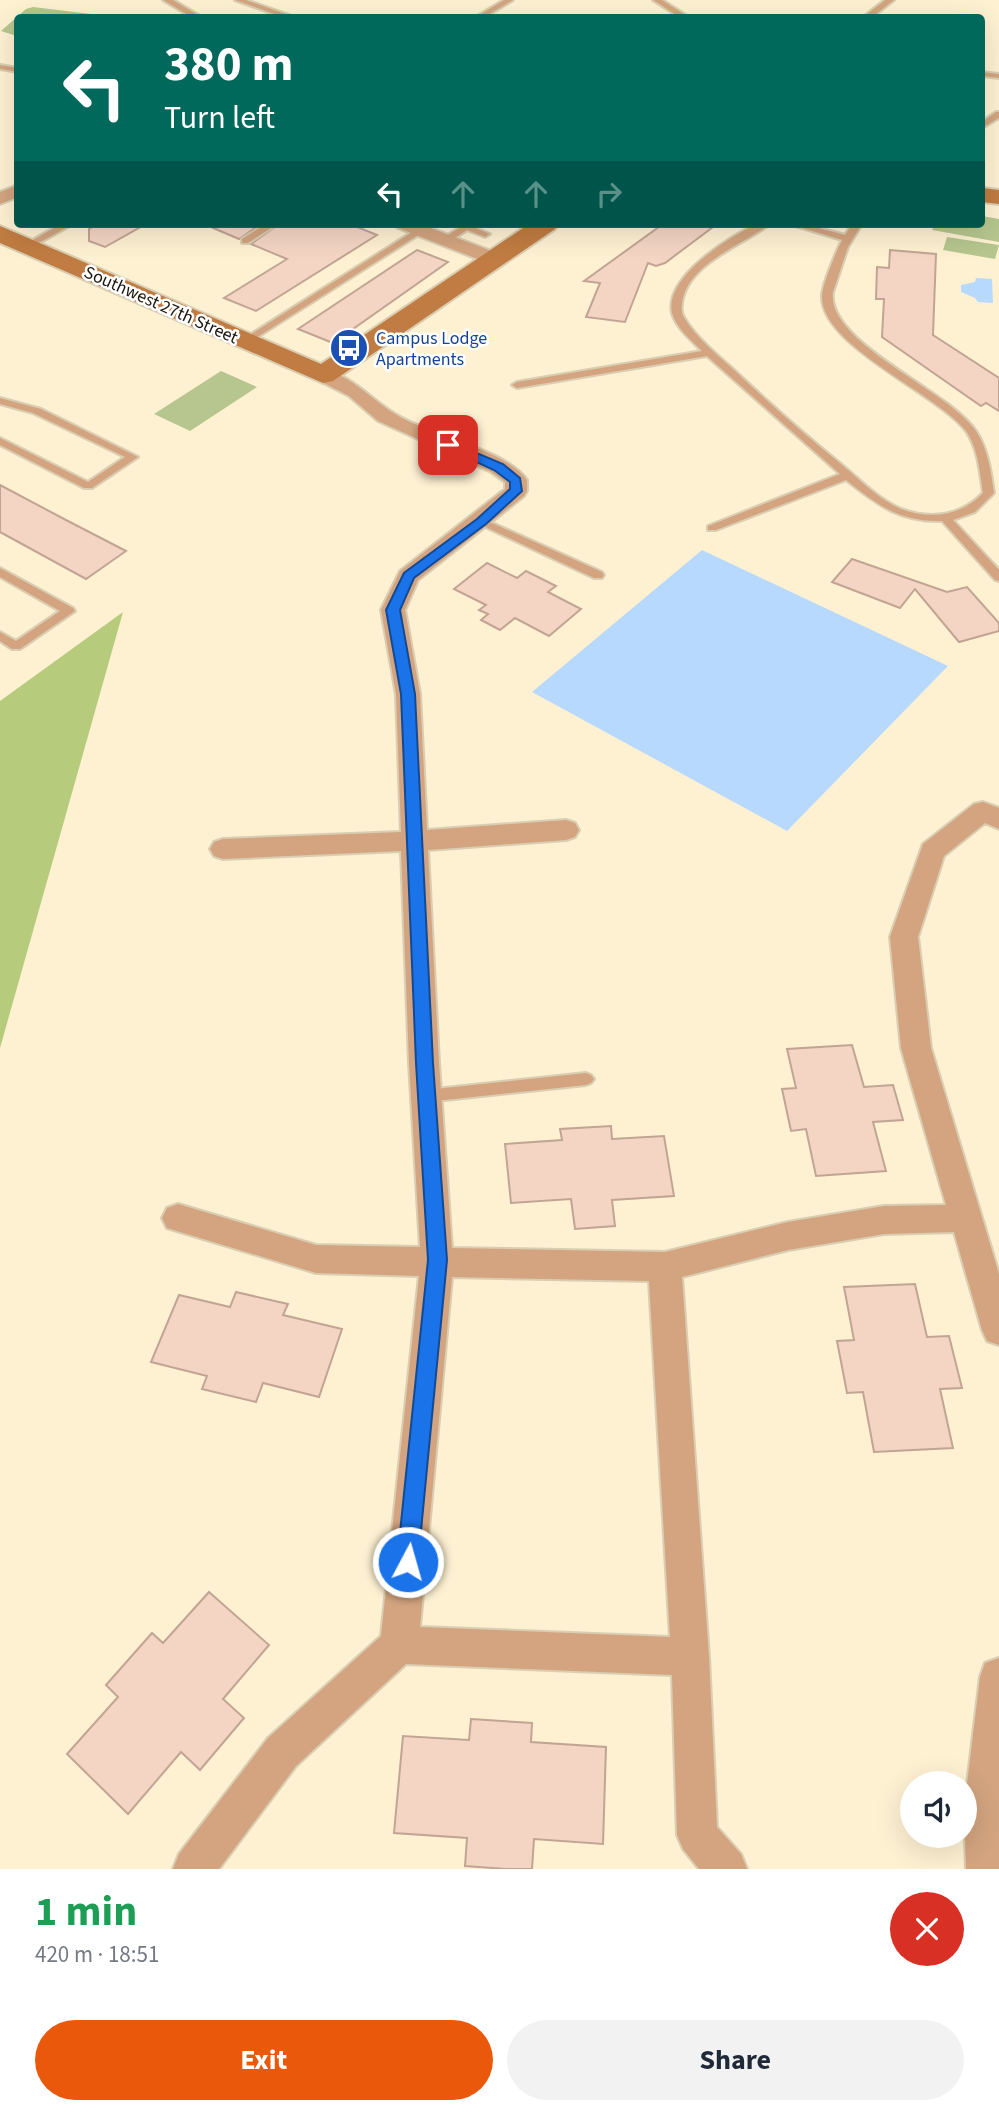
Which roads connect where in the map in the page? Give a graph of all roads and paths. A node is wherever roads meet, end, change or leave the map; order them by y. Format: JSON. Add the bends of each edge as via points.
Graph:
{"nodes":[{"id":1,"x":167,"y":0,"type":"edge"},
{"id":2,"x":239,"y":0,"type":"edge"},
{"id":3,"x":509,"y":0,"type":"edge"},
{"id":4,"x":657,"y":0,"type":"edge"},
{"id":5,"x":890,"y":0,"type":"edge"},
{"id":6,"x":193,"y":14,"type":"edge"},
{"id":7,"x":282,"y":14,"type":"edge"},
{"id":8,"x":484,"y":14,"type":"edge"},
{"id":9,"x":680,"y":14,"type":"edge"},
{"id":10,"x":871,"y":14,"type":"edge"},
{"id":11,"x":999,"y":114,"type":"edge"},
{"id":12,"x":985,"y":125,"type":"edge"},
{"id":13,"x":61,"y":228,"type":"edge"},
{"id":14,"x":265,"y":228,"type":"edge"},
{"id":15,"x":411,"y":228,"type":"edge"},
{"id":16,"x":423,"y":228,"type":"edge"},
{"id":17,"x":536,"y":228,"type":"edge"},
{"id":18,"x":753,"y":228,"type":"edge"},
{"id":19,"x":809,"y":228,"type":"edge"},
{"id":20,"x":854,"y":228,"type":"edge"},
{"id":21,"x":456,"y":231,"type":"edge"},
{"id":22,"x":0,"y":234,"type":"edge"},
{"id":23,"x":846,"y":238,"type":"junction"},
{"id":24,"x":244,"y":241,"type":"dead end"},
{"id":25,"x":27,"y":246,"type":"junction"},
{"id":26,"x":490,"y":246,"type":"junction"},
{"id":27,"x":245,"y":341,"type":"junction"},
{"id":28,"x":708,"y":353,"type":"junction"},
{"id":29,"x":323,"y":375,"type":"junction"},
{"id":30,"x":517,"y":385,"type":"dead end"},
{"id":31,"x":0,"y":401,"type":"edge"},
{"id":32,"x":0,"y":441,"type":"edge"},
{"id":33,"x":848,"y":475,"type":"junction"},
{"id":34,"x":944,"y":517,"type":"junction"},
{"id":35,"x":481,"y":521,"type":"junction"},
{"id":36,"x":712,"y":528,"type":"dead end"},
{"id":37,"x":0,"y":572,"type":"edge"},
{"id":38,"x":598,"y":575,"type":"dead end"},
{"id":39,"x":999,"y":577,"type":"edge"},
{"id":40,"x":0,"y":636,"type":"edge"},
{"id":41,"x":999,"y":819,"type":"edge"},
{"id":42,"x":566,"y":830,"type":"dead end"},
{"id":43,"x":413,"y":841,"type":"junction"},
{"id":44,"x":223,"y":849,"type":"dead end"},
{"id":45,"x":586,"y":1079,"type":"dead end"},
{"id":46,"x":426,"y":1096,"type":"junction"},
{"id":47,"x":178,"y":1218,"type":"dead end"},
{"id":48,"x":966,"y":1218,"type":"junction"},
{"id":49,"x":437,"y":1260,"type":"junction"},
{"id":50,"x":665,"y":1267,"type":"junction"},
{"id":51,"x":999,"y":1330,"type":"edge"},
{"id":52,"x":399,"y":1645,"type":"junction"},
{"id":53,"x":690,"y":1657,"type":"junction"},
{"id":54,"x":999,"y":1677,"type":"edge"},
{"id":55,"x":991,"y":1825,"type":"edge"},
{"id":56,"x":194,"y":1869,"type":"edge"},
{"id":57,"x":726,"y":1869,"type":"edge"},
{"id":58,"x":987,"y":1869,"type":"edge"}],
"edges":[{"from":1,"to":6,"type":"lane"},
{"from":2,"to":7,"type":"lane"},
{"from":3,"to":8,"type":"lane"},
{"from":4,"to":9,"type":"lane"},
{"from":5,"to":10,"type":"lane"},
{"from":11,"to":12,"type":"lane"},
{"from":13,"to":25,"type":"lane"},
{"from":14,"to":24,"type":"lane"},
{"from":15,"to":27,"type":"lane"},
{"from":16,"to":21,"type":"street"},
{"from":17,"to":26,"type":"street"},
{"from":18,"to":28,"type":"lane","via":[[683,283],[677,302],[679,319]]},
{"from":19,"to":23,"type":"lane"},
{"from":20,"to":23,"type":"lane"},
{"from":21,"to":26,"type":"street"},
{"from":21,"to":26,"type":"lane"},
{"from":22,"to":25,"type":"street","name":"Southwest 27th Street"},
{"from":23,"to":34,"type":"lane","via":[[827,297],[831,314],[864,349],[947,407],[971,431],[984,463],[989,493],[964,514]]},
{"from":25,"to":27,"type":"street","name":"Southwest 27th Street"},
{"from":26,"to":29,"type":"street"},
{"from":27,"to":29,"type":"street","name":"Southwest 27th Street"},
{"from":28,"to":30,"type":"lane"},
{"from":28,"to":33,"type":"lane"},
{"from":29,"to":35,"type":"street","via":[[356,392],[385,417],[499,467],[516,481],[516,491]]},
{"from":31,"to":32,"type":"lane","via":[[37,411],[133,457],[88,486]]},
{"from":33,"to":34,"type":"lane","via":[[891,508],[912,516]]},
{"from":33,"to":36,"type":"lane"},
{"from":34,"to":39,"type":"lane"},
{"from":35,"to":38,"type":"lane"},
{"from":35,"to":43,"type":"street","via":[[408,576],[393,610],[408,694]]},
{"from":37,"to":40,"type":"lane","via":[[69,611],[16,646]]},
{"from":41,"to":48,"type":"street","via":[[983,811],[932,850],[904,937],[916,1048]]},
{"from":42,"to":43,"type":"street"},
{"from":43,"to":44,"type":"street"},
{"from":43,"to":46,"type":"street"},
{"from":45,"to":46,"type":"lane"},
{"from":46,"to":49,"type":"street"},
{"from":47,"to":49,"type":"street","via":[[316,1259]]},
{"from":48,"to":50,"type":"street","via":[[884,1220],[788,1236]]},
{"from":48,"to":51,"type":"street"},
{"from":49,"to":50,"type":"street"},
{"from":49,"to":52,"type":"street"},
{"from":50,"to":53,"type":"street"},
{"from":52,"to":53,"type":"street"},
{"from":52,"to":56,"type":"street","via":[[282,1752]]},
{"from":53,"to":57,"type":"street","via":[[697,1835]]},
{"from":54,"to":55,"type":"street"},
{"from":55,"to":58,"type":"street"}]}
